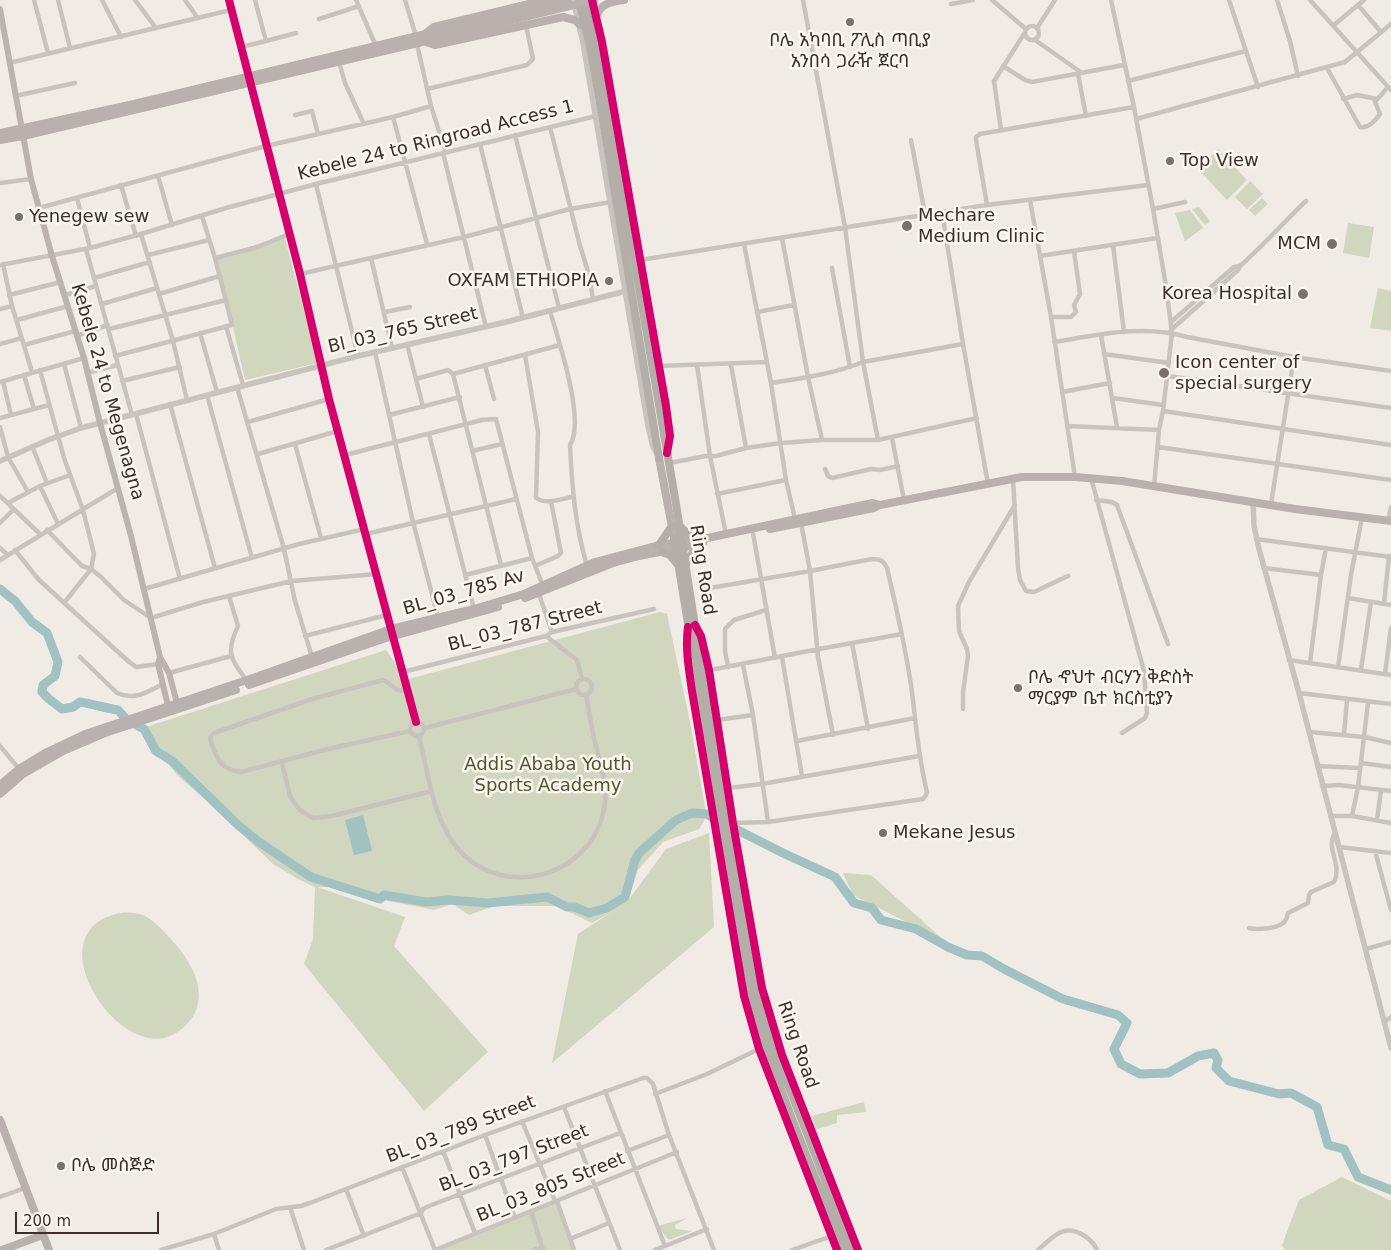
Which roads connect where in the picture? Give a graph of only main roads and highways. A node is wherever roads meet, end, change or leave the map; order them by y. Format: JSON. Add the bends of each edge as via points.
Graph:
{"nodes":[{"id":1,"x":545,"y":0,"type":"edge"},
{"id":2,"x":567,"y":0,"type":"edge"},
{"id":3,"x":579,"y":0,"type":"edge"},
{"id":4,"x":586,"y":0,"type":"edge"},
{"id":5,"x":593,"y":0,"type":"edge"},
{"id":6,"x":624,"y":0,"type":"edge"},
{"id":7,"x":519,"y":3,"type":"edge"},
{"id":8,"x":0,"y":9,"type":"edge"},
{"id":9,"x":597,"y":15,"type":"road end"},
{"id":10,"x":1,"y":20,"type":"edge"},
{"id":11,"x":580,"y":25,"type":"road end"},
{"id":12,"x":434,"y":36,"type":"junction"},
{"id":13,"x":425,"y":38,"type":"junction"},
{"id":14,"x":416,"y":40,"type":"junction"},
{"id":15,"x":249,"y":80,"type":"junction"},
{"id":16,"x":22,"y":132,"type":"junction"},
{"id":17,"x":0,"y":133,"type":"edge"},
{"id":18,"x":0,"y":140,"type":"edge"},
{"id":19,"x":659,"y":458,"type":"joint"},
{"id":20,"x":798,"y":521,"type":"junction"},
{"id":21,"x":1390,"y":521,"type":"edge"},
{"id":22,"x":676,"y":526,"type":"junction"},
{"id":23,"x":701,"y":542,"type":"junction"},
{"id":24,"x":678,"y":544,"type":"junction"},
{"id":25,"x":661,"y":549,"type":"junction"},
{"id":26,"x":682,"y":565,"type":"junction"},
{"id":27,"x":692,"y":626,"type":"junction"},
{"id":28,"x":392,"y":632,"type":"junction"},
{"id":29,"x":159,"y":660,"type":"junction"},
{"id":30,"x":248,"y":683,"type":"junction"},
{"id":31,"x":177,"y":703,"type":"junction"},
{"id":32,"x":168,"y":706,"type":"junction"},
{"id":33,"x":148,"y":716,"type":"junction"},
{"id":34,"x":21,"y":772,"type":"junction"},
{"id":35,"x":0,"y":785,"type":"edge"},
{"id":36,"x":0,"y":794,"type":"edge"},
{"id":37,"x":726,"y":824,"type":"junction"},
{"id":38,"x":0,"y":1120,"type":"edge"},
{"id":39,"x":0,"y":1125,"type":"edge"},
{"id":40,"x":40,"y":1239,"type":"junction"},
{"id":41,"x":2,"y":1250,"type":"edge"},
{"id":42,"x":16,"y":1250,"type":"edge"},
{"id":43,"x":44,"y":1250,"type":"edge"},
{"id":44,"x":49,"y":1250,"type":"edge"},
{"id":45,"x":844,"y":1250,"type":"edge"},
{"id":46,"x":852,"y":1250,"type":"edge"}],
"edges":[{"from":1,"to":7,"type":"main road"},
{"from":2,"to":12,"type":"main road"},
{"from":3,"to":19,"type":"highway","via":[[602,114]]},
{"from":4,"to":22,"type":"highway","name":"Ring Road","via":[[599,54],[669,463]]},
{"from":5,"to":12,"type":"main road","bridge":true},
{"from":6,"to":9,"type":"main road","via":[[602,6]]},
{"from":7,"to":13,"type":"main road","via":[[434,27]]},
{"from":8,"to":10,"type":"main road","name":"Kebele 24 to Megenagna"},
{"from":10,"to":16,"type":"main road","name":"Kebele 24 to Megenagna"},
{"from":11,"to":13,"type":"main road","via":[[563,17],[435,45]]},
{"from":12,"to":13,"type":"main road"},
{"from":13,"to":14,"type":"main road"},
{"from":14,"to":15,"type":"main road","via":[[339,62]]},
{"from":14,"to":15,"type":"main road","via":[[376,46]]},
{"from":15,"to":16,"type":"main road"},
{"from":16,"to":17,"type":"main road"},
{"from":16,"to":18,"type":"main road"},
{"from":16,"to":29,"type":"main road","name":"Kebele 24 to Megenagna","via":[[39,208],[84,358],[152,618]]},
{"from":19,"to":22,"type":"main road"},
{"from":20,"to":21,"type":"main road","via":[[873,503],[1022,477],[1091,478]]},
{"from":20,"to":23,"type":"main road"},
{"from":20,"to":23,"type":"main road","via":[[726,534]]},
{"from":22,"to":23,"type":"highway"},
{"from":22,"to":24,"type":"main road"},
{"from":22,"to":25,"type":"highway"},
{"from":23,"to":24,"type":"main road","name":"BL_03_785 Av"},
{"from":23,"to":26,"type":"highway"},
{"from":24,"to":25,"type":"main road","name":"BL_03_785 Av"},
{"from":24,"to":26,"type":"highway","name":"Ring Road"},
{"from":25,"to":26,"type":"highway"},
{"from":25,"to":28,"type":"main road","name":"BL_03_785 Av","via":[[478,613]]},
{"from":25,"to":28,"type":"main road","name":"BL_03_785 Av","via":[[623,554],[524,594]]},
{"from":26,"to":27,"type":"highway","name":"Ring Road"},
{"from":27,"to":37,"type":"highway","name":"Ring Road"},
{"from":27,"to":37,"type":"highway","name":"Ring Road","via":[[716,811]]},
{"from":28,"to":30,"type":"main road","name":"BL_03_785 Av"},
{"from":28,"to":30,"type":"main road","name":"BL_03_785 Av"},
{"from":29,"to":31,"type":"main road","via":[[169,672]]},
{"from":29,"to":32,"type":"main road","name":"Kebele 24 to Megenagna"},
{"from":30,"to":31,"type":"main road","name":"BL_03_785 Av"},
{"from":30,"to":33,"type":"main road","name":"BL_03_785 Av"},
{"from":31,"to":32,"type":"main road","name":"BL_03_785 Av"},
{"from":32,"to":33,"type":"main road","name":"BL_03_785 Av"},
{"from":33,"to":34,"type":"main road"},
{"from":34,"to":35,"type":"main road"},
{"from":34,"to":36,"type":"main road"},
{"from":37,"to":45,"type":"highway","name":"Ring Road","via":[[743,962],[753,1005],[778,1080]]},
{"from":37,"to":46,"type":"highway","name":"Ring Road","via":[[763,1014],[778,1061]]},
{"from":38,"to":44,"type":"main road"},
{"from":39,"to":40,"type":"main road"},
{"from":40,"to":41,"type":"main road"},
{"from":40,"to":42,"type":"main road"},
{"from":40,"to":43,"type":"main road"}]}
